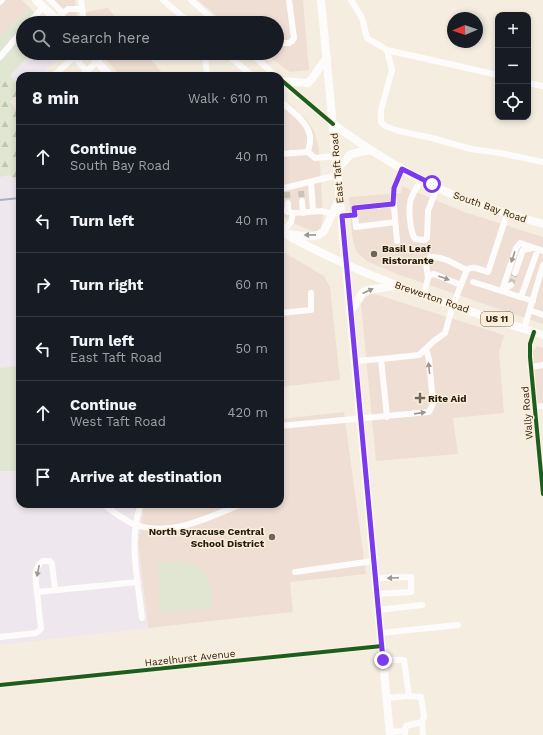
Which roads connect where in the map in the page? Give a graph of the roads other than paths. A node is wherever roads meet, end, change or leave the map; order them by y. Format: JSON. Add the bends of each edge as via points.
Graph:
{"nodes":[{"id":1,"x":50,"y":0,"type":"edge"},
{"id":2,"x":81,"y":0,"type":"edge"},
{"id":3,"x":163,"y":0,"type":"edge"},
{"id":4,"x":190,"y":0,"type":"edge"},
{"id":5,"x":289,"y":0,"type":"edge"},
{"id":6,"x":321,"y":0,"type":"edge"},
{"id":7,"x":351,"y":0,"type":"edge"},
{"id":8,"x":357,"y":0,"type":"edge"},
{"id":9,"x":41,"y":3,"type":"edge"},
{"id":10,"x":356,"y":8,"type":"junction"},
{"id":11,"x":82,"y":9,"type":"junction"},
{"id":12,"x":63,"y":13,"type":"junction"},
{"id":13,"x":33,"y":16,"type":"edge"},
{"id":14,"x":53,"y":16,"type":"edge"},
{"id":15,"x":61,"y":16,"type":"edge"},
{"id":16,"x":82,"y":16,"type":"edge"},
{"id":17,"x":182,"y":16,"type":"edge"},
{"id":18,"x":208,"y":16,"type":"edge"},
{"id":19,"x":16,"y":38,"type":"edge"},
{"id":20,"x":284,"y":43,"type":"edge"},
{"id":21,"x":388,"y":50,"type":"junction"},
{"id":22,"x":0,"y":57,"type":"edge"},
{"id":23,"x":327,"y":57,"type":"junction"},
{"id":24,"x":71,"y":60,"type":"edge"},
{"id":25,"x":79,"y":60,"type":"edge"},
{"id":26,"x":206,"y":60,"type":"edge"},
{"id":27,"x":234,"y":60,"type":"edge"},
{"id":28,"x":258,"y":60,"type":"edge"},
{"id":29,"x":98,"y":61,"type":"joint"},
{"id":30,"x":87,"y":71,"type":"joint"},
{"id":31,"x":57,"y":72,"type":"edge"},
{"id":32,"x":104,"y":72,"type":"edge"},
{"id":33,"x":207,"y":72,"type":"edge"},
{"id":34,"x":247,"y":72,"type":"edge"},
{"id":35,"x":271,"y":72,"type":"edge"},
{"id":36,"x":495,"y":74,"type":"edge"},
{"id":37,"x":284,"y":80,"type":"edge"},
{"id":38,"x":284,"y":83,"type":"edge"},
{"id":39,"x":531,"y":84,"type":"edge"},
{"id":40,"x":543,"y":86,"type":"edge"},
{"id":41,"x":284,"y":105,"type":"edge"},
{"id":42,"x":333,"y":124,"type":"junction"},
{"id":43,"x":370,"y":150,"type":"junction"},
{"id":44,"x":308,"y":152,"type":"junction"},
{"id":45,"x":284,"y":154,"type":"edge"},
{"id":46,"x":336,"y":156,"type":"junction"},
{"id":47,"x":543,"y":162,"type":"edge"},
{"id":48,"x":402,"y":169,"type":"junction"},
{"id":49,"x":338,"y":172,"type":"junction"},
{"id":50,"x":421,"y":179,"type":"junction"},
{"id":51,"x":311,"y":182,"type":"junction"},
{"id":52,"x":437,"y":188,"type":"junction"},
{"id":53,"x":284,"y":190,"type":"edge"},
{"id":54,"x":340,"y":197,"type":"junction"},
{"id":55,"x":302,"y":201,"type":"tunnel mouth"},
{"id":56,"x":288,"y":203,"type":"tunnel mouth"},
{"id":57,"x":393,"y":204,"type":"junction"},
{"id":58,"x":284,"y":211,"type":"edge"},
{"id":59,"x":313,"y":211,"type":"junction"},
{"id":60,"x":290,"y":213,"type":"junction"},
{"id":61,"x":303,"y":213,"type":"junction"},
{"id":62,"x":332,"y":214,"type":"junction"},
{"id":63,"x":507,"y":214,"type":"junction"},
{"id":64,"x":355,"y":215,"type":"junction"},
{"id":65,"x":342,"y":216,"type":"junction"},
{"id":66,"x":395,"y":222,"type":"junction"},
{"id":67,"x":543,"y":224,"type":"edge"},
{"id":68,"x":284,"y":230,"type":"edge"},
{"id":69,"x":284,"y":232,"type":"edge"},
{"id":70,"x":284,"y":233,"type":"edge"},
{"id":71,"x":397,"y":241,"type":"dead end"},
{"id":72,"x":538,"y":249,"type":"edge"},
{"id":73,"x":346,"y":265,"type":"junction"},
{"id":74,"x":543,"y":265,"type":"edge"},
{"id":75,"x":467,"y":270,"type":"junction"},
{"id":76,"x":515,"y":273,"type":"tunnel mouth"},
{"id":77,"x":428,"y":278,"type":"junction"},
{"id":78,"x":473,"y":282,"type":"dead end"},
{"id":79,"x":511,"y":284,"type":"tunnel mouth"},
{"id":80,"x":397,"y":285,"type":"junction"},
{"id":81,"x":461,"y":285,"type":"junction"},
{"id":82,"x":502,"y":289,"type":"junction"},
{"id":83,"x":311,"y":293,"type":"dead end"},
{"id":84,"x":424,"y":295,"type":"junction"},
{"id":85,"x":521,"y":297,"type":"junction"},
{"id":86,"x":533,"y":301,"type":"junction"},
{"id":87,"x":453,"y":305,"type":"junction"},
{"id":88,"x":530,"y":310,"type":"junction"},
{"id":89,"x":350,"y":312,"type":"junction"},
{"id":90,"x":284,"y":313,"type":"edge"},
{"id":91,"x":543,"y":315,"type":"edge"},
{"id":92,"x":524,"y":328,"type":"junction"},
{"id":93,"x":534,"y":332,"type":"junction"},
{"id":94,"x":543,"y":335,"type":"edge"},
{"id":95,"x":426,"y":349,"type":"junction"},
{"id":96,"x":381,"y":359,"type":"junction"},
{"id":97,"x":355,"y":361,"type":"junction"},
{"id":98,"x":543,"y":365,"type":"edge"},
{"id":99,"x":530,"y":367,"type":"junction"},
{"id":100,"x":543,"y":406,"type":"edge"},
{"id":101,"x":534,"y":407,"type":"junction"},
{"id":102,"x":387,"y":417,"type":"junction"},
{"id":103,"x":361,"y":418,"type":"junction"},
{"id":104,"x":284,"y":426,"type":"edge"},
{"id":105,"x":543,"y":494,"type":"edge"},
{"id":106,"x":109,"y":508,"type":"edge"},
{"id":107,"x":139,"y":508,"type":"edge"},
{"id":108,"x":232,"y":508,"type":"edge"},
{"id":109,"x":135,"y":525,"type":"junction"},
{"id":110,"x":374,"y":561,"type":"junction"},
{"id":111,"x":295,"y":572,"type":"dead end"},
{"id":112,"x":376,"y":578,"type":"junction"},
{"id":113,"x":138,"y":582,"type":"junction"},
{"id":114,"x":55,"y":590,"type":"junction"},
{"id":115,"x":38,"y":592,"type":"junction"},
{"id":116,"x":377,"y":594,"type":"junction"},
{"id":117,"x":422,"y":605,"type":"dead end"},
{"id":118,"x":378,"y":610,"type":"junction"},
{"id":119,"x":142,"y":618,"type":"dead end"},
{"id":120,"x":458,"y":625,"type":"dead end"},
{"id":121,"x":380,"y":633,"type":"junction"},
{"id":122,"x":0,"y":637,"type":"edge"},
{"id":123,"x":382,"y":646,"type":"junction"},
{"id":124,"x":383,"y":660,"type":"junction"},
{"id":125,"x":0,"y":686,"type":"edge"},
{"id":126,"x":409,"y":696,"type":"junction"},
{"id":127,"x":387,"y":698,"type":"junction"},
{"id":128,"x":422,"y":722,"type":"junction"},
{"id":129,"x":390,"y":733,"type":"edge"},
{"id":130,"x":405,"y":733,"type":"edge"},
{"id":131,"x":423,"y":735,"type":"edge"}],
"edges":[{"from":1,"to":12,"type":"street"},
{"from":2,"to":11,"type":"street"},
{"from":3,"to":17,"type":"street"},
{"from":4,"to":18,"type":"street"},
{"from":5,"to":20,"type":"street","via":[[294,38]]},
{"from":6,"to":23,"type":"main road","name":"East Taft Road"},
{"from":7,"to":10,"type":"street"},
{"from":8,"to":10,"type":"street"},
{"from":9,"to":13,"type":"street"},
{"from":9,"to":14,"type":"main road"},
{"from":10,"to":21,"type":"street","via":[[362,18],[367,38]]},
{"from":11,"to":12,"type":"street","via":[[68,9]]},
{"from":11,"to":16,"type":"street"},
{"from":12,"to":15,"type":"street"},
{"from":19,"to":22,"type":"street"},
{"from":21,"to":36,"type":"street"},
{"from":21,"to":47,"type":"street","via":[[392,70],[381,110],[381,122],[385,126],[471,149],[500,152]]},
{"from":23,"to":37,"type":"main road","via":[[308,83]]},
{"from":23,"to":42,"type":"main road","name":"East Taft Road"},
{"from":24,"to":31,"type":"street"},
{"from":25,"to":30,"type":"street"},
{"from":26,"to":33,"type":"street"},
{"from":27,"to":34,"type":"street"},
{"from":28,"to":35,"type":"street","name":"South Bay Road"},
{"from":29,"to":30,"type":"street"},
{"from":29,"to":32,"type":"main road"},
{"from":38,"to":42,"type":"street","name":"South Bay Road"},
{"from":39,"to":40,"type":"street"},
{"from":41,"to":44,"type":"street","via":[[306,126],[310,135]]},
{"from":42,"to":43,"type":"main road","name":"South Bay Road"},
{"from":42,"to":46,"type":"main road","name":"East Taft Road"},
{"from":43,"to":48,"type":"main road","name":"South Bay Road"},
{"from":43,"to":49,"type":"main road","via":[[351,154]]},
{"from":44,"to":45,"type":"street"},
{"from":44,"to":46,"type":"street","via":[[315,158]]},
{"from":46,"to":49,"type":"main road","name":"East Taft Road"},
{"from":48,"to":50,"type":"main road","name":"South Bay Road"},
{"from":48,"to":57,"type":"street","via":[[394,188]]},
{"from":49,"to":51,"type":"street"},
{"from":49,"to":54,"type":"main road","name":"East Taft Road"},
{"from":50,"to":52,"type":"main road","name":"South Bay Road"},
{"from":50,"to":52,"type":"street","via":[[410,200],[409,208],[415,239],[427,238],[428,211]]},
{"from":51,"to":53,"type":"street","via":[[301,187]]},
{"from":51,"to":59,"type":"street"},
{"from":52,"to":63,"type":"main road","name":"South Bay Road"},
{"from":54,"to":62,"type":"main road"},
{"from":54,"to":65,"type":"main road","name":"East Taft Road"},
{"from":55,"to":61,"type":"street"},
{"from":56,"to":60,"type":"street"},
{"from":57,"to":64,"type":"street","via":[[354,208]]},
{"from":57,"to":66,"type":"street"},
{"from":58,"to":60,"type":"street"},
{"from":59,"to":61,"type":"street"},
{"from":59,"to":62,"type":"street"},
{"from":60,"to":61,"type":"street"},
{"from":60,"to":68,"type":"street","via":[[291,222]]},
{"from":62,"to":69,"type":"main road","one_way":true,"via":[[324,231],[318,235]]},
{"from":63,"to":67,"type":"main road","name":"South Bay Road"},
{"from":63,"to":75,"type":"street","via":[[488,272],[473,267]]},
{"from":64,"to":65,"type":"street"},
{"from":64,"to":66,"type":"street","via":[[356,227]]},
{"from":65,"to":73,"type":"main road","name":"East Taft Road"},
{"from":66,"to":71,"type":"street"},
{"from":70,"to":73,"type":"main road","number":"US 11"},
{"from":72,"to":76,"type":"street","via":[[523,250]]},
{"from":72,"to":82,"type":"street","one_way":true,"via":[[520,244],[516,248]]},
{"from":72,"to":85,"type":"street"},
{"from":73,"to":80,"type":"main road","name":"Brewerton Road","number":"US 11"},
{"from":73,"to":89,"type":"main road","name":"East Taft Road"},
{"from":74,"to":86,"type":"street"},
{"from":75,"to":77,"type":"street","via":[[430,257],[426,263]]},
{"from":75,"to":81,"type":"street"},
{"from":77,"to":81,"type":"street","one_way":true,"via":[[434,274]]},
{"from":77,"to":84,"type":"street"},
{"from":78,"to":82,"type":"street"},
{"from":79,"to":82,"type":"street"},
{"from":80,"to":84,"type":"main road","name":"Brewerton Road","number":"US 11"},
{"from":89,"to":80,"type":"main road","one_way":true,"via":[[363,292]]},
{"from":81,"to":87,"type":"street"},
{"from":82,"to":85,"type":"street"},
{"from":83,"to":90,"type":"street","via":[[312,310]]},
{"from":84,"to":87,"type":"main road","name":"Brewerton Road","number":"US 11"},
{"from":85,"to":86,"type":"street"},
{"from":86,"to":88,"type":"street"},
{"from":87,"to":92,"type":"main road","name":"Brewerton Road","number":"US 11"},
{"from":87,"to":95,"type":"street","via":[[446,333],[434,340]]},
{"from":88,"to":91,"type":"street"},
{"from":88,"to":92,"type":"street"},
{"from":89,"to":97,"type":"main road","name":"East Taft Road"},
{"from":92,"to":93,"type":"main road","name":"Brewerton Road","number":"US 11"},
{"from":93,"to":94,"type":"main road","name":"Brewerton Road","number":"US 11"},
{"from":93,"to":99,"type":"street","name":"Wally Road","via":[[530,344]]},
{"from":95,"to":96,"type":"street","via":[[418,355]]},
{"from":102,"to":95,"type":"street","one_way":true,"via":[[429,412],[432,407]]},
{"from":96,"to":97,"type":"street"},
{"from":96,"to":102,"type":"street"},
{"from":97,"to":103,"type":"main road","name":"East Taft Road"},
{"from":98,"to":99,"type":"street"},
{"from":99,"to":101,"type":"street","name":"Wally Road"},
{"from":100,"to":101,"type":"street"},
{"from":101,"to":105,"type":"street","name":"Wally Road"},
{"from":102,"to":103,"type":"street"},
{"from":103,"to":104,"type":"street"},
{"from":103,"to":110,"type":"main road","name":"East Taft Road"},
{"from":106,"to":109,"type":"street"},
{"from":107,"to":109,"type":"street"},
{"from":108,"to":109,"type":"street","via":[[168,530]]},
{"from":109,"to":113,"type":"street"},
{"from":110,"to":111,"type":"street"},
{"from":110,"to":112,"type":"main road","name":"East Taft Road"},
{"from":112,"to":116,"type":"main road","name":"East Taft Road"},
{"from":116,"to":112,"type":"street","one_way":true,"via":[[411,592],[411,577]]},
{"from":113,"to":114,"type":"street"},
{"from":113,"to":119,"type":"street"},
{"from":114,"to":115,"type":"street"},
{"from":114,"to":115,"type":"street","one_way":true,"via":[[52,564],[50,561],[43,561],[36,570]]},
{"from":115,"to":122,"type":"street","via":[[41,629],[36,633]]},
{"from":116,"to":118,"type":"main road","name":"East Taft Road"},
{"from":117,"to":118,"type":"street"},
{"from":118,"to":121,"type":"main road","name":"East Taft Road"},
{"from":120,"to":121,"type":"street"},
{"from":121,"to":123,"type":"main road","name":"East Taft Road"},
{"from":123,"to":124,"type":"main road","name":"East Taft Road"},
{"from":123,"to":125,"type":"street","name":"Hazelhurst Avenue"},
{"from":124,"to":126,"type":"street","via":[[404,660]]},
{"from":124,"to":127,"type":"main road","name":"East Taft Road"},
{"from":126,"to":127,"type":"street"},
{"from":126,"to":128,"type":"street","via":[[421,698],[424,716]]},
{"from":127,"to":129,"type":"main road","name":"East Taft Road"},
{"from":128,"to":130,"type":"street","via":[[406,726]]},
{"from":128,"to":131,"type":"street"},
{"from":129,"to":130,"type":"street"}]}
